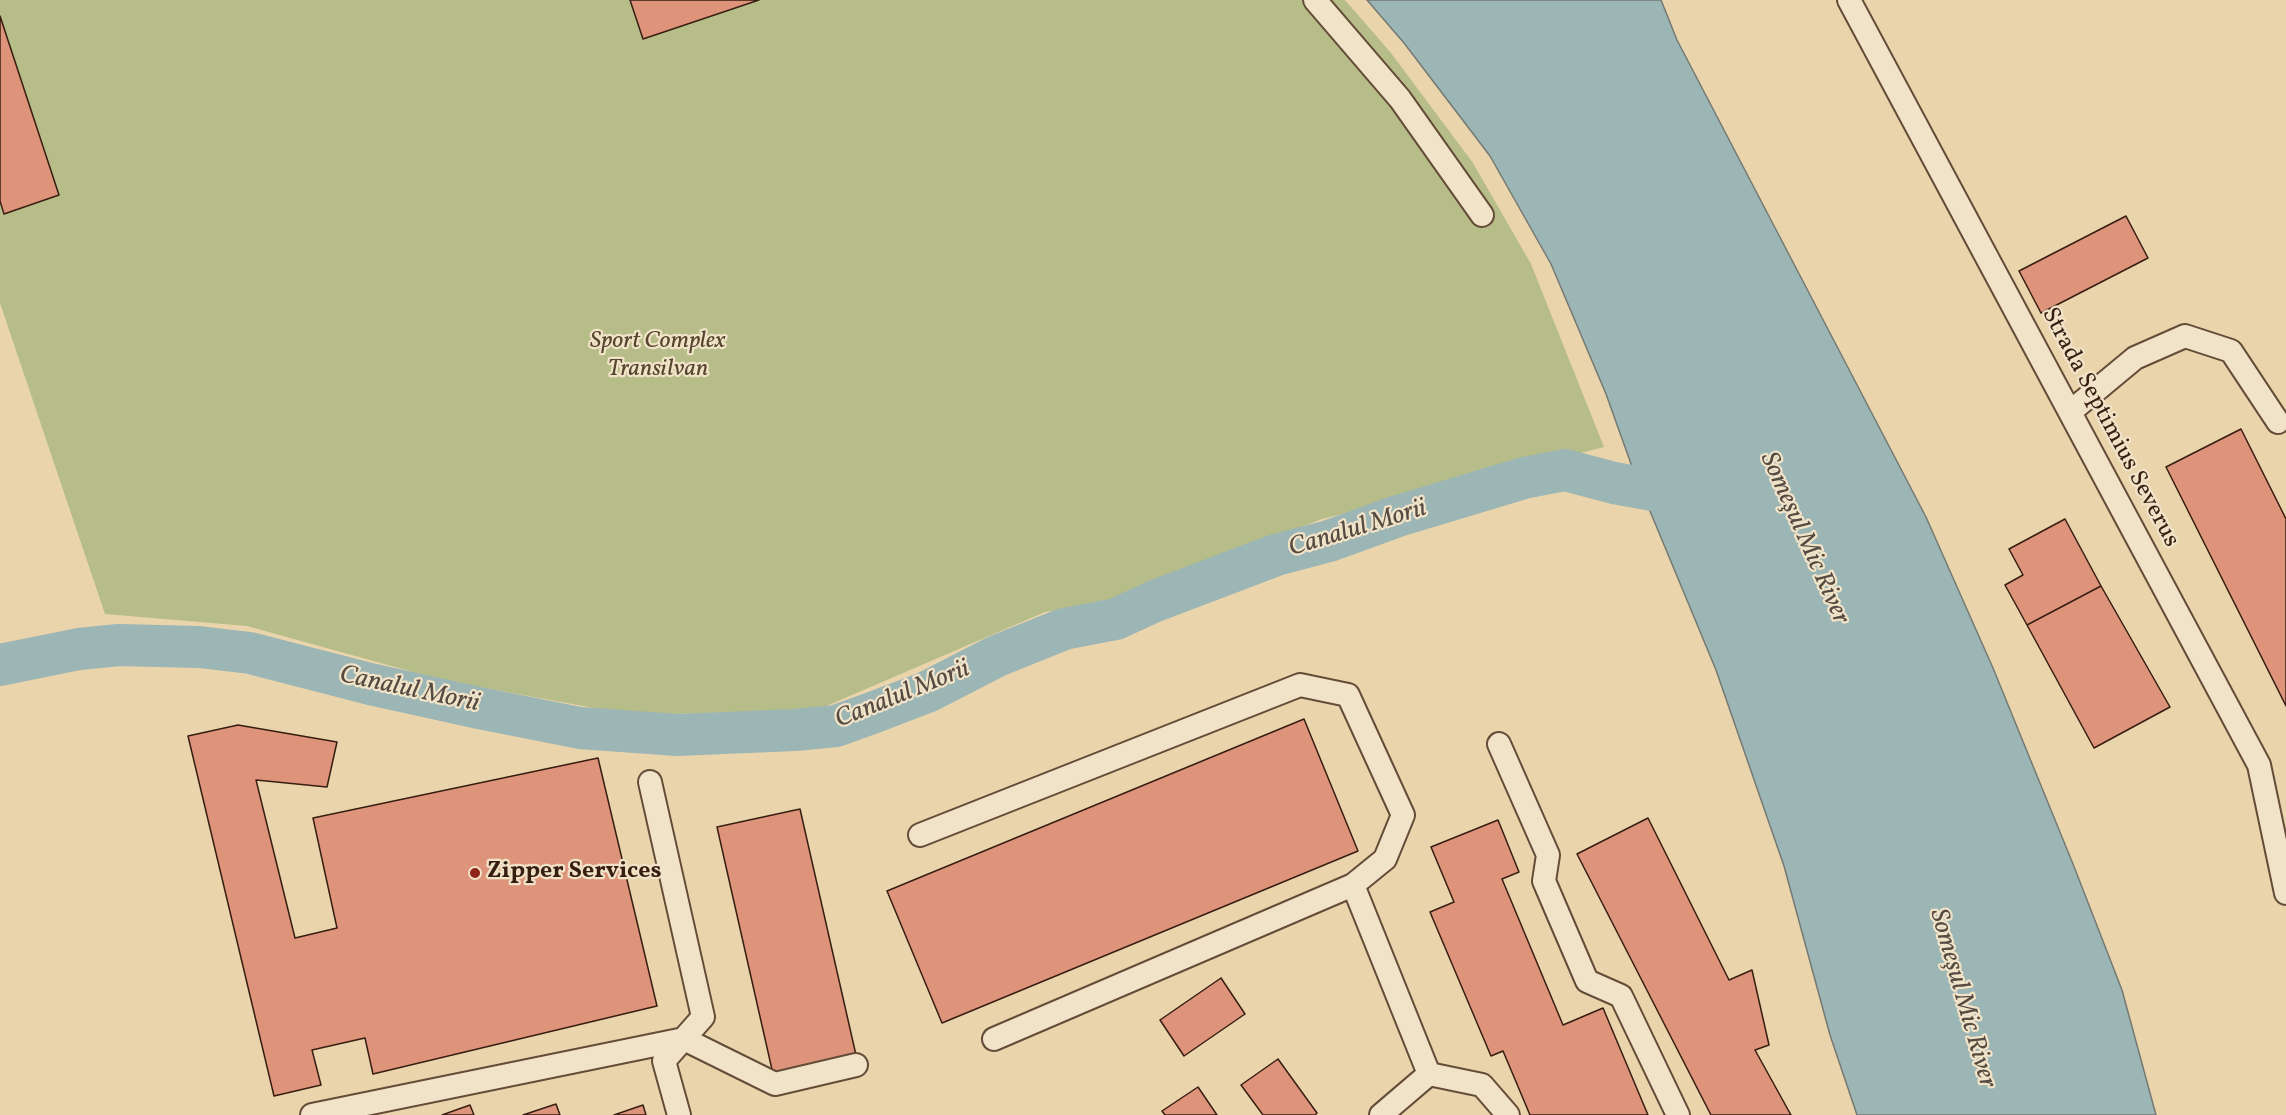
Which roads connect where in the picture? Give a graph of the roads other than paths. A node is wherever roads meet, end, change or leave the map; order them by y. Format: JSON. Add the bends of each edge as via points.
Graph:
{"nodes":[{"id":1,"x":1315,"y":0,"type":"edge"},
{"id":2,"x":1849,"y":0,"type":"edge"},
{"id":3,"x":1482,"y":215,"type":"dead end"},
{"id":4,"x":2070,"y":412,"type":"junction"},
{"id":5,"x":2278,"y":422,"type":"dead end"},
{"id":6,"x":1499,"y":744,"type":"dead end"},
{"id":7,"x":650,"y":782,"type":"dead end"},
{"id":8,"x":920,"y":835,"type":"dead end"},
{"id":9,"x":1353,"y":885,"type":"junction"},
{"id":10,"x":2286,"y":893,"type":"edge"},
{"id":11,"x":684,"y":1039,"type":"junction"},
{"id":12,"x":994,"y":1039,"type":"dead end"},
{"id":13,"x":856,"y":1065,"type":"dead end"},
{"id":14,"x":1429,"y":1074,"type":"junction"},
{"id":15,"x":312,"y":1115,"type":"edge"},
{"id":16,"x":679,"y":1115,"type":"edge"},
{"id":17,"x":1381,"y":1115,"type":"edge"},
{"id":18,"x":1508,"y":1115,"type":"edge"},
{"id":19,"x":1678,"y":1115,"type":"edge"}],
"edges":[{"from":1,"to":3,"type":"lane","via":[[1400,99]]},
{"from":2,"to":4,"type":"lane","name":"Strada Septimius Severus"},
{"from":4,"to":5,"type":"lane","via":[[2134,358],[2185,336],[2231,351]]},
{"from":4,"to":10,"type":"lane","name":"Strada Septimius Severus","via":[[2259,765]]},
{"from":6,"to":19,"type":"lane","via":[[1548,855],[1544,881],[1587,981],[1621,996]]},
{"from":7,"to":11,"type":"lane","via":[[704,1017]]},
{"from":8,"to":9,"type":"lane","via":[[1300,685],[1348,695],[1403,815],[1385,859]]},
{"from":9,"to":12,"type":"lane"},
{"from":9,"to":14,"type":"lane"},
{"from":11,"to":13,"type":"lane","via":[[776,1084]]},
{"from":11,"to":15,"type":"lane"},
{"from":11,"to":16,"type":"lane","via":[[664,1061]]},
{"from":14,"to":17,"type":"lane"},
{"from":14,"to":18,"type":"lane","via":[[1482,1085]]}]}
